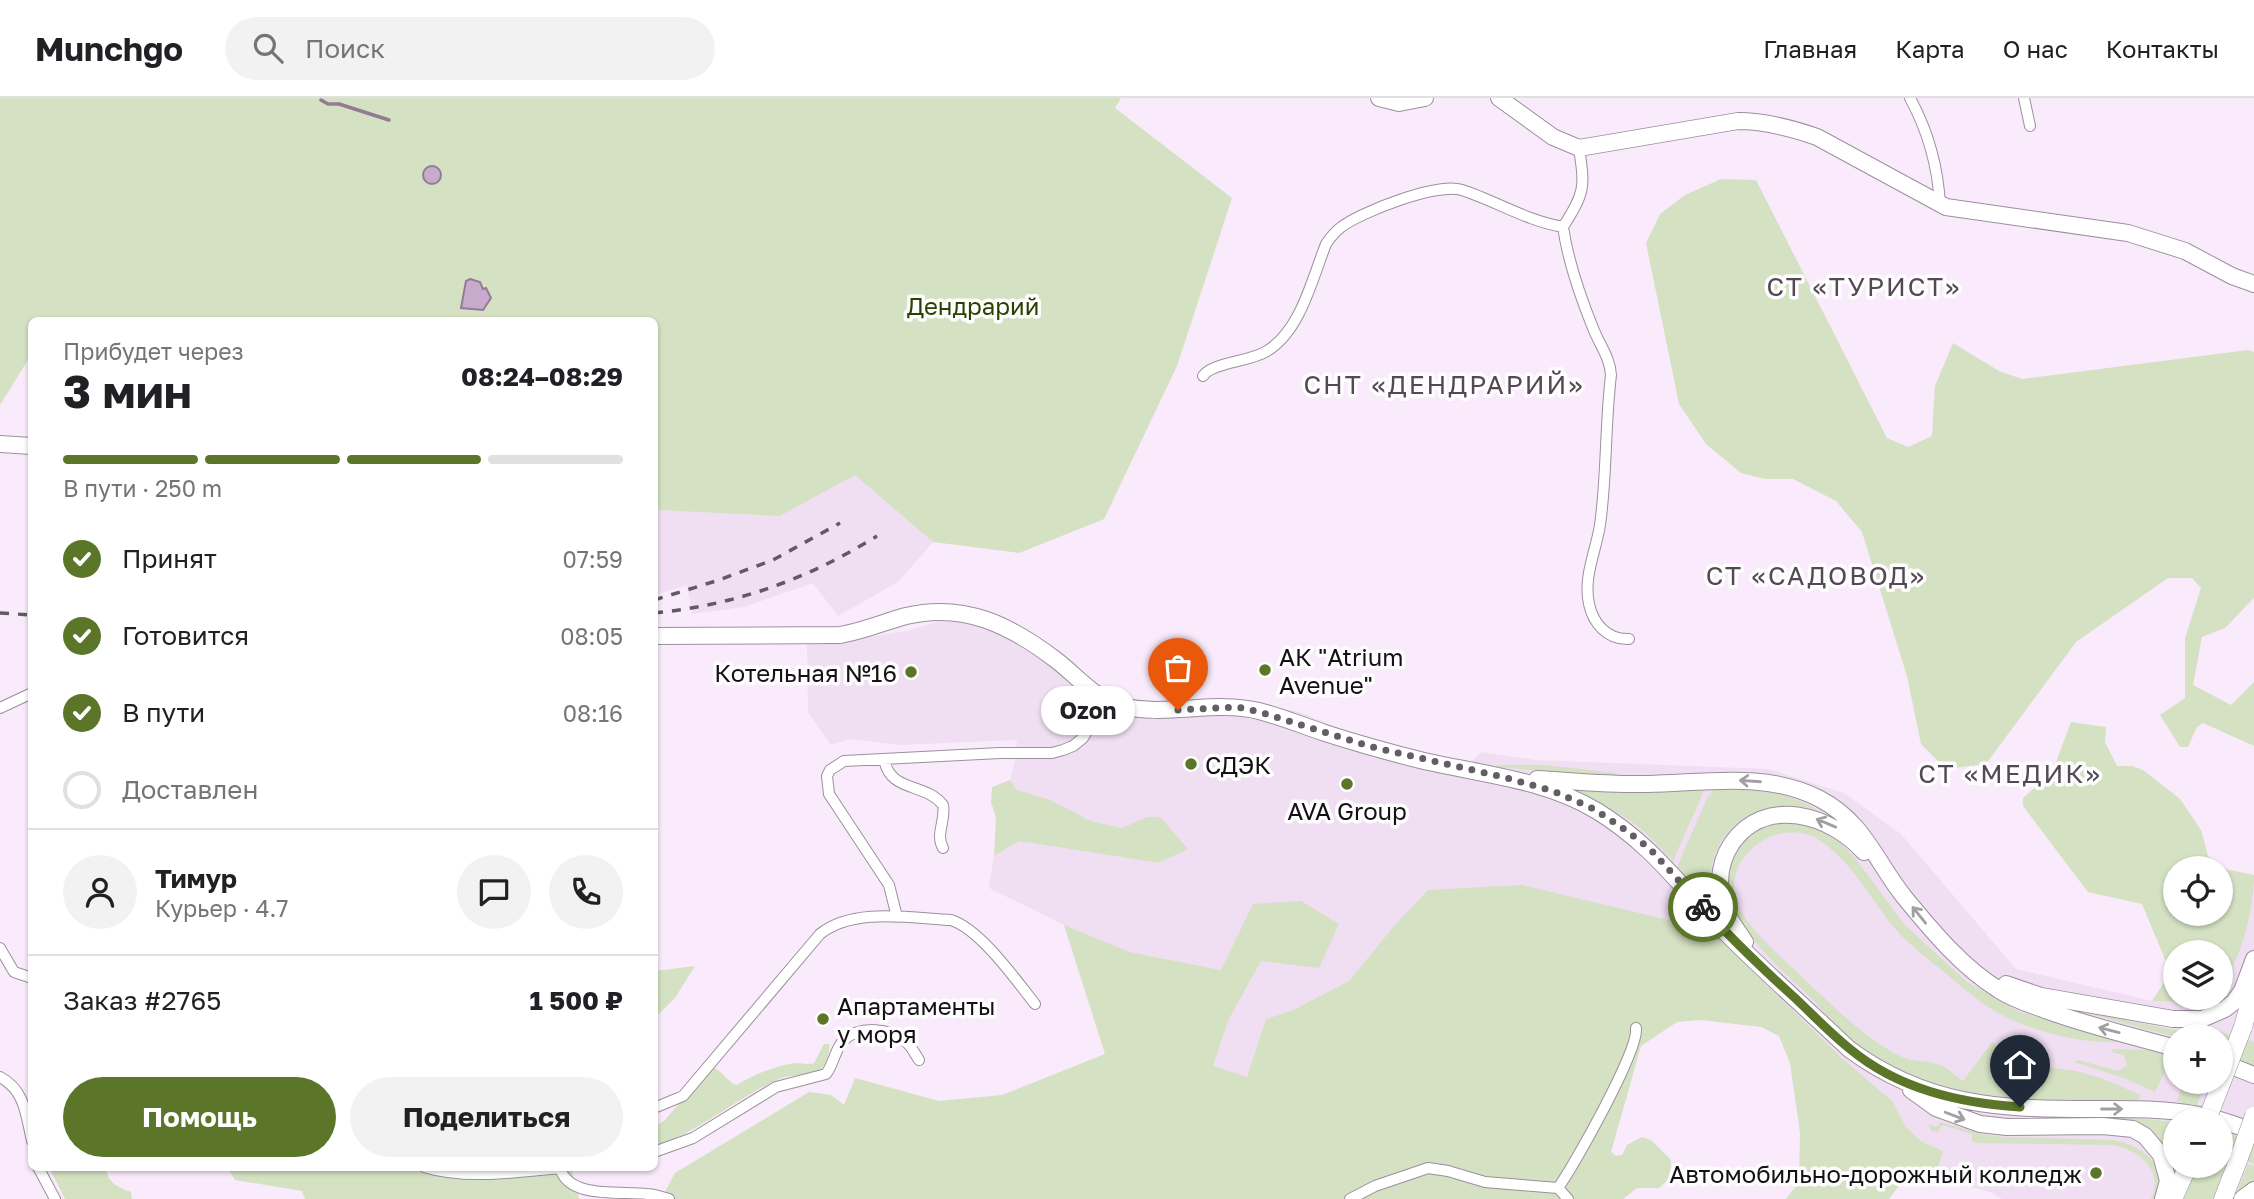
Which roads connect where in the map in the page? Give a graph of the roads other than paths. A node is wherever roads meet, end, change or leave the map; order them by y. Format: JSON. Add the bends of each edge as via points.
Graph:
{"nodes":[{"id":1,"x":1379,"y":98,"type":"edge"},
{"id":2,"x":1426,"y":98,"type":"edge"},
{"id":3,"x":1499,"y":98,"type":"edge"},
{"id":4,"x":1910,"y":98,"type":"edge"},
{"id":5,"x":2024,"y":98,"type":"edge"},
{"id":6,"x":2030,"y":126,"type":"dead end"},
{"id":7,"x":1579,"y":148,"type":"junction"},
{"id":8,"x":1940,"y":205,"type":"junction"},
{"id":9,"x":1563,"y":227,"type":"junction"},
{"id":10,"x":2254,"y":284,"type":"edge"},
{"id":11,"x":1203,"y":376,"type":"dead end"},
{"id":12,"x":0,"y":444,"type":"edge"},
{"id":13,"x":28,"y":446,"type":"edge"},
{"id":14,"x":658,"y":636,"type":"edge"},
{"id":15,"x":1629,"y":639,"type":"dead end"},
{"id":16,"x":28,"y":695,"type":"edge"},
{"id":17,"x":1106,"y":700,"type":"junction"},
{"id":18,"x":0,"y":708,"type":"edge"},
{"id":19,"x":884,"y":759,"type":"junction"},
{"id":20,"x":1503,"y":777,"type":"junction"},
{"id":21,"x":943,"y":848,"type":"dead end"},
{"id":22,"x":1894,"y":885,"type":"junction"},
{"id":23,"x":897,"y":917,"type":"junction"},
{"id":24,"x":0,"y":948,"type":"edge"},
{"id":25,"x":1956,"y":954,"type":"junction"},
{"id":26,"x":2254,"y":960,"type":"edge"},
{"id":27,"x":1759,"y":965,"type":"junction"},
{"id":28,"x":0,"y":970,"type":"edge"},
{"id":29,"x":14,"y":972,"type":"junction"},
{"id":30,"x":28,"y":977,"type":"edge"},
{"id":31,"x":2254,"y":988,"type":"edge"},
{"id":32,"x":1035,"y":1004,"type":"dead end"},
{"id":33,"x":1636,"y":1028,"type":"dead end"},
{"id":34,"x":2163,"y":1045,"type":"edge"},
{"id":35,"x":919,"y":1060,"type":"dead end"},
{"id":36,"x":2233,"y":1067,"type":"edge"},
{"id":37,"x":2254,"y":1075,"type":"edge"},
{"id":38,"x":0,"y":1077,"type":"edge"},
{"id":39,"x":1898,"y":1079,"type":"junction"},
{"id":40,"x":658,"y":1106,"type":"edge"},
{"id":41,"x":2212,"y":1108,"type":"edge"},
{"id":42,"x":2254,"y":1116,"type":"edge"},
{"id":43,"x":28,"y":1123,"type":"edge"},
{"id":44,"x":2254,"y":1132,"type":"edge"},
{"id":45,"x":658,"y":1151,"type":"edge"},
{"id":46,"x":40,"y":1171,"type":"edge"},
{"id":47,"x":442,"y":1171,"type":"edge"},
{"id":48,"x":504,"y":1171,"type":"edge"},
{"id":49,"x":561,"y":1171,"type":"edge"},
{"id":50,"x":2183,"y":1178,"type":"edge"},
{"id":51,"x":1558,"y":1188,"type":"junction"},
{"id":52,"x":2254,"y":1190,"type":"edge"},
{"id":53,"x":55,"y":1199,"type":"edge"},
{"id":54,"x":669,"y":1199,"type":"edge"},
{"id":55,"x":1350,"y":1199,"type":"edge"},
{"id":56,"x":1568,"y":1199,"type":"edge"},
{"id":57,"x":2163,"y":1199,"type":"edge"},
{"id":58,"x":2173,"y":1199,"type":"edge"},
{"id":59,"x":2223,"y":1199,"type":"edge"},
{"id":60,"x":2242,"y":1199,"type":"edge"}],
"edges":[{"from":1,"to":2,"type":"main road","via":[[1399,103]]},
{"from":3,"to":7,"type":"main road","via":[[1552,137]]},
{"from":4,"to":8,"type":"street","via":[[1933,155]]},
{"from":5,"to":6,"type":"street"},
{"from":7,"to":8,"type":"main road","via":[[1725,122],[1765,122],[1816,137]]},
{"from":7,"to":9,"type":"street","via":[[1582,193]]},
{"from":8,"to":10,"type":"main road","via":[[2128,233],[2185,251]]},
{"from":9,"to":11,"type":"street","via":[[1448,188],[1369,212],[1332,235],[1300,310],[1280,341],[1251,359],[1211,368]]},
{"from":9,"to":15,"type":"street","via":[[1579,289],[1611,374],[1600,526],[1587,587],[1589,603],[1601,629],[1614,638]]},
{"from":12,"to":13,"type":"main road"},
{"from":14,"to":17,"type":"main road","via":[[840,635],[910,615],[960,611],[1006,628]]},
{"from":16,"to":18,"type":"street"},
{"from":17,"to":19,"type":"street","via":[[1083,738],[1052,753]]},
{"from":17,"to":20,"type":"main road","via":[[1156,711],[1237,707],[1383,750]]},
{"from":19,"to":21,"type":"street","via":[[895,781],[935,797],[943,805],[939,838]]},
{"from":19,"to":23,"type":"street","via":[[838,764],[830,770],[827,784],[829,794],[890,885]]},
{"from":22,"to":20,"type":"main road","one_way":true,"via":[[1864,836],[1842,814],[1797,789],[1741,780],[1623,785]]},
{"from":20,"to":27,"type":"main road","via":[[1553,791],[1594,809],[1627,831],[1650,849]]},
{"from":25,"to":22,"type":"main road","one_way":true},
{"from":22,"to":27,"type":"main road","one_way":true,"via":[[1857,844],[1818,819],[1788,814],[1754,823],[1727,850],[1720,879],[1726,912]]},
{"from":23,"to":32,"type":"street","via":[[951,920],[967,927]]},
{"from":23,"to":40,"type":"street","via":[[852,918],[820,934],[695,1084],[683,1096]]},
{"from":24,"to":29,"type":"street"},
{"from":25,"to":26,"type":"main road","via":[[2002,982],[2041,996],[2189,1021],[2213,1016],[2234,1002]]},
{"from":34,"to":25,"type":"main road","one_way":true,"via":[[2022,1002]]},
{"from":27,"to":39,"type":"main road","via":[[1849,1049]]},
{"from":28,"to":29,"type":"street"},
{"from":29,"to":30,"type":"street"},
{"from":31,"to":41,"type":"main road","bridge":true},
{"from":33,"to":51,"type":"street","via":[[1625,1066]]},
{"from":35,"to":45,"type":"street","via":[[898,1035],[869,1030],[852,1035],[840,1045],[824,1076],[776,1087],[693,1138]]},
{"from":36,"to":37,"type":"main road"},
{"from":38,"to":43,"type":"street","via":[[19,1092]]},
{"from":39,"to":44,"type":"main road","one_way":true,"via":[[1967,1102],[2044,1109],[2161,1110],[2223,1120]]},
{"from":39,"to":57,"type":"main road","one_way":true,"via":[[1936,1108],[1980,1124],[2133,1129],[2161,1155],[2168,1181]]},
{"from":42,"to":59,"type":"main road","bridge":true},
{"from":46,"to":53,"type":"street"},
{"from":47,"to":48,"type":"street"},
{"from":49,"to":54,"type":"street","via":[[578,1191]]},
{"from":50,"to":58,"type":"main road"},
{"from":51,"to":55,"type":"street","via":[[1485,1182],[1427,1168]]},
{"from":51,"to":56,"type":"street"},
{"from":52,"to":60,"type":"main road"}]}
